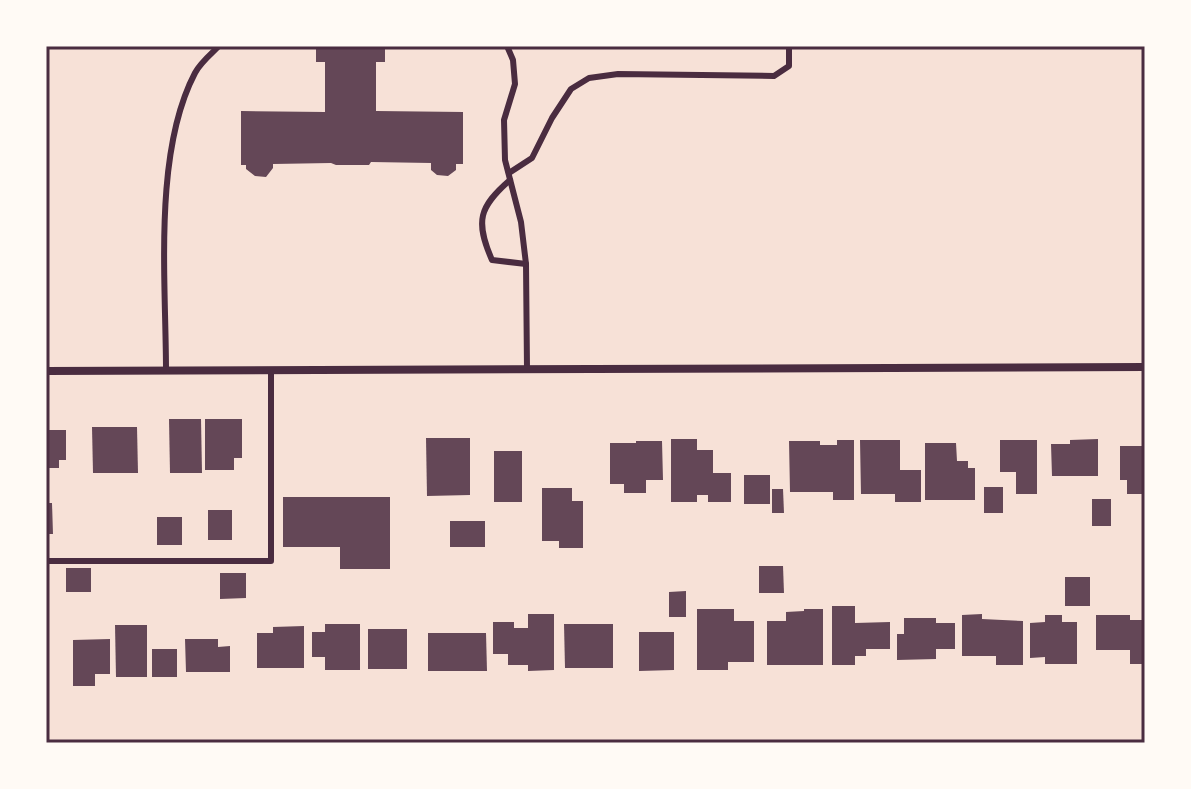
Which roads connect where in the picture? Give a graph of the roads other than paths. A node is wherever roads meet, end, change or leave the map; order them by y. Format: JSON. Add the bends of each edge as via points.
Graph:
{"nodes":[{"id":1,"x":219,"y":46,"type":"edge"},
{"id":2,"x":507,"y":46,"type":"edge"},
{"id":3,"x":789,"y":46,"type":"edge"},
{"id":4,"x":510,"y":176,"type":"junction"},
{"id":5,"x":526,"y":264,"type":"junction"},
{"id":6,"x":1145,"y":367,"type":"edge"},
{"id":7,"x":527,"y":369,"type":"junction"},
{"id":8,"x":271,"y":370,"type":"junction"},
{"id":9,"x":46,"y":371,"type":"edge"},
{"id":10,"x":166,"y":371,"type":"junction"},
{"id":11,"x":46,"y":561,"type":"edge"}],
"edges":[{"from":1,"to":10,"type":"lane","via":[[196,70],[177,117],[166,188]]},
{"from":2,"to":4,"type":"lane","via":[[515,84],[504,120]]},
{"from":3,"to":4,"type":"lane","via":[[789,66],[774,76],[589,78],[571,89],[532,158]]},
{"from":4,"to":5,"type":"lane"},
{"from":4,"to":5,"type":"lane","via":[[488,199],[483,239],[492,260]]},
{"from":5,"to":7,"type":"lane"},
{"from":6,"to":7,"type":"street"},
{"from":7,"to":8,"type":"street"},
{"from":8,"to":10,"type":"street"},
{"from":8,"to":11,"type":"lane","via":[[271,561]]},
{"from":9,"to":10,"type":"street"}]}
